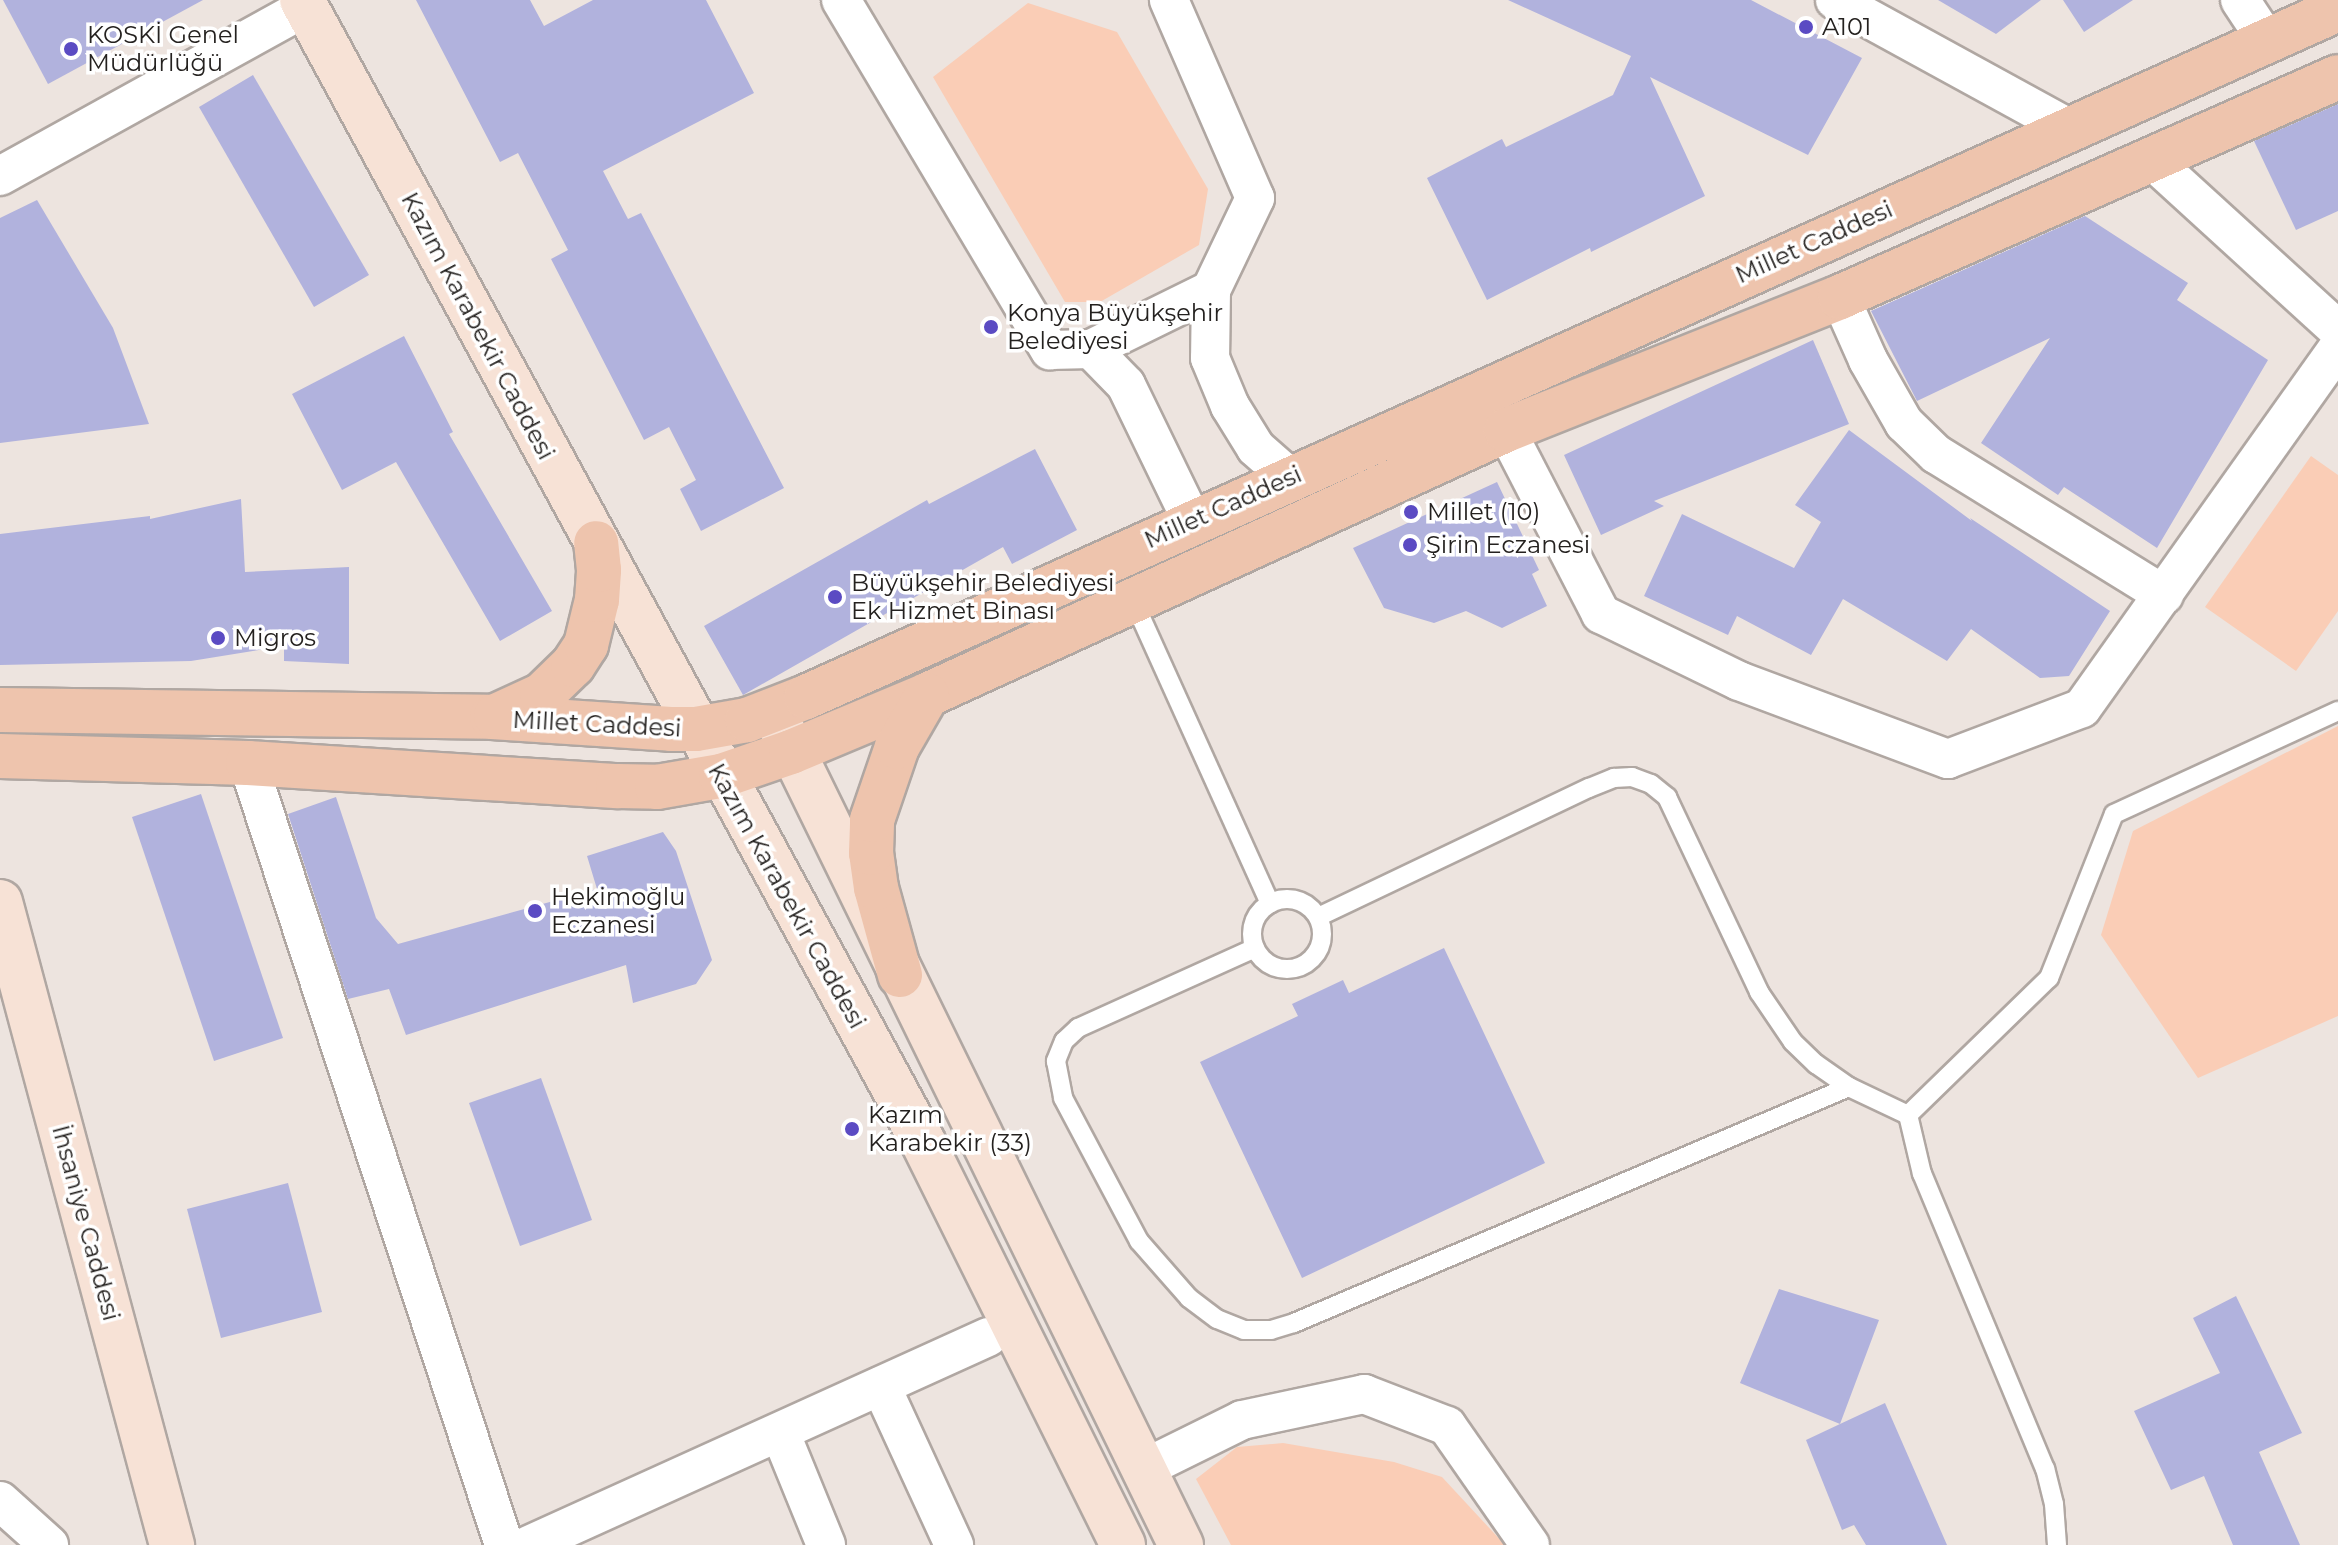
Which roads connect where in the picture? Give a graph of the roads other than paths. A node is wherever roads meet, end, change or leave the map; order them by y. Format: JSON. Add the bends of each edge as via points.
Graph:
{"nodes":[{"id":1,"x":841,"y":0,"type":"edge"},
{"id":2,"x":1169,"y":0,"type":"edge"},
{"id":3,"x":1835,"y":0,"type":"edge"},
{"id":4,"x":2240,"y":0,"type":"edge"},
{"id":5,"x":304,"y":3,"type":"edge"},
{"id":6,"x":2338,"y":9,"type":"edge"},
{"id":7,"x":2267,"y":41,"type":"junction"},
{"id":8,"x":2338,"y":77,"type":"edge"},
{"id":9,"x":2069,"y":128,"type":"junction"},
{"id":10,"x":2153,"y":161,"type":"junction"},
{"id":11,"x":0,"y":176,"type":"edge"},
{"id":12,"x":1211,"y":290,"type":"junction"},
{"id":13,"x":1840,"y":297,"type":"junction"},
{"id":14,"x":2338,"y":330,"type":"edge"},
{"id":15,"x":2338,"y":348,"type":"edge"},
{"id":16,"x":1091,"y":349,"type":"junction"},
{"id":17,"x":1506,"y":430,"type":"junction"},
{"id":18,"x":1289,"y":477,"type":"junction"},
{"id":19,"x":1192,"y":521,"type":"junction"},
{"id":20,"x":596,"y":543,"type":"junction"},
{"id":21,"x":2164,"y":595,"type":"junction"},
{"id":22,"x":1133,"y":600,"type":"junction"},
{"id":23,"x":927,"y":695,"type":"junction"},
{"id":24,"x":0,"y":710,"type":"edge"},
{"id":25,"x":2338,"y":711,"type":"edge"},
{"id":26,"x":773,"y":712,"type":"junction"},
{"id":27,"x":492,"y":717,"type":"junction"},
{"id":28,"x":696,"y":729,"type":"junction"},
{"id":29,"x":791,"y":752,"type":"junction"},
{"id":30,"x":0,"y":756,"type":"edge"},
{"id":31,"x":248,"y":763,"type":"junction"},
{"id":32,"x":721,"y":776,"type":"junction"},
{"id":33,"x":0,"y":902,"type":"edge"},
{"id":34,"x":1270,"y":903,"type":"junction"},
{"id":35,"x":1318,"y":917,"type":"junction"},
{"id":36,"x":1255,"y":948,"type":"junction"},
{"id":37,"x":900,"y":975,"type":"junction"},
{"id":38,"x":1849,"y":1087,"type":"junction"},
{"id":39,"x":1908,"y":1115,"type":"junction"},
{"id":40,"x":922,"y":1140,"type":"junction"},
{"id":41,"x":988,"y":1337,"type":"junction"},
{"id":42,"x":881,"y":1386,"type":"junction"},
{"id":43,"x":780,"y":1432,"type":"junction"},
{"id":44,"x":1143,"y":1469,"type":"junction"},
{"id":45,"x":0,"y":1501,"type":"edge"},
{"id":46,"x":577,"y":1535,"type":"edge"},
{"id":47,"x":49,"y":1545,"type":"edge"},
{"id":48,"x":172,"y":1545,"type":"edge"},
{"id":49,"x":504,"y":1545,"type":"edge"},
{"id":50,"x":529,"y":1545,"type":"edge"},
{"id":51,"x":826,"y":1545,"type":"edge"},
{"id":52,"x":954,"y":1545,"type":"edge"},
{"id":53,"x":1092,"y":1545,"type":"edge"},
{"id":54,"x":1123,"y":1545,"type":"edge"},
{"id":55,"x":1181,"y":1545,"type":"edge"},
{"id":56,"x":1530,"y":1545,"type":"edge"},
{"id":57,"x":2057,"y":1545,"type":"edge"}],
"edges":[{"from":1,"to":16,"type":"street","via":[[1050,350]]},
{"from":2,"to":12,"type":"street","via":[[1255,198]]},
{"from":3,"to":9,"type":"street"},
{"from":4,"to":7,"type":"street"},
{"from":5,"to":11,"type":"street"},
{"from":5,"to":20,"type":"main road","name":"Kazım Karabekir Caddesi"},
{"from":6,"to":7,"type":"main road","name":"Millet Caddesi"},
{"from":7,"to":9,"type":"main road","name":"Millet Caddesi"},
{"from":8,"to":10,"type":"main road","name":"Millet Caddesi"},
{"from":9,"to":18,"type":"main road","name":"Millet Caddesi"},
{"from":10,"to":13,"type":"main road","name":"Millet Caddesi"},
{"from":10,"to":14,"type":"street"},
{"from":12,"to":16,"type":"street"},
{"from":12,"to":18,"type":"street","via":[[1210,358],[1230,406],[1256,448]]},
{"from":13,"to":17,"type":"main road","name":"Millet Caddesi"},
{"from":13,"to":21,"type":"street","via":[[1904,423],[1936,454]]},
{"from":15,"to":21,"type":"street"},
{"from":16,"to":19,"type":"street","via":[[1126,385]]},
{"from":17,"to":21,"type":"street","via":[[1601,614],[1739,681],[1948,759],[2082,708]]},
{"from":17,"to":22,"type":"main road","name":"Millet Caddesi"},
{"from":18,"to":19,"type":"main road","name":"Millet Caddesi"},
{"from":19,"to":26,"type":"main road","name":"Millet Caddesi"},
{"from":20,"to":27,"type":"main road","via":[[597,600],[586,645],[542,695]]},
{"from":20,"to":28,"type":"main road","name":"Kazım Karabekir Caddesi"},
{"from":22,"to":23,"type":"main road","name":"Millet Caddesi"},
{"from":22,"to":34,"type":"lane"},
{"from":23,"to":29,"type":"main road","name":"Millet Caddesi"},
{"from":23,"to":37,"type":"main road","via":[[897,747],[872,820],[876,888]]},
{"from":24,"to":27,"type":"main road","name":"Millet Caddesi"},
{"from":25,"to":39,"type":"lane","via":[[2114,814],[2049,978]]},
{"from":26,"to":28,"type":"main road","name":"Millet Caddesi"},
{"from":26,"to":29,"type":"main road"},
{"from":27,"to":28,"type":"main road","name":"Millet Caddesi"},
{"from":28,"to":32,"type":"main road","name":"Kazım Karabekir Caddesi"},
{"from":29,"to":32,"type":"main road","name":"Millet Caddesi"},
{"from":29,"to":37,"type":"main road"},
{"from":30,"to":31,"type":"main road","name":"Millet Caddesi"},
{"from":31,"to":32,"type":"main road","name":"Millet Caddesi","via":[[618,786],[657,787]]},
{"from":31,"to":49,"type":"street"},
{"from":32,"to":40,"type":"main road","name":"Kazım Karabekir Caddesi"},
{"from":33,"to":48,"type":"main road","name":"İhsaniye Caddesi"},
{"from":34,"to":35,"type":"lane","via":[[1292,899]]},
{"from":34,"to":36,"type":"lane","via":[[1252,928]]},
{"from":35,"to":36,"type":"lane","via":[[1318,950],[1302,965],[1270,965]]},
{"from":35,"to":38,"type":"lane","via":[[1589,788],[1632,777],[1667,797],[1774,1018],[1816,1064]]},
{"from":36,"to":38,"type":"lane","via":[[1078,1028],[1064,1041],[1056,1061],[1063,1098],[1139,1241],[1189,1298],[1217,1319],[1244,1330],[1294,1323]]},
{"from":37,"to":44,"type":"main road"},
{"from":38,"to":39,"type":"lane"},
{"from":39,"to":57,"type":"lane","via":[[1922,1174],[2045,1469]]},
{"from":40,"to":41,"type":"main road","via":[[948,1256]]},
{"from":40,"to":54,"type":"main road","name":"Kazım Karabekir Caddesi"},
{"from":41,"to":42,"type":"street"},
{"from":41,"to":53,"type":"main road"},
{"from":42,"to":43,"type":"street"},
{"from":42,"to":52,"type":"street"},
{"from":43,"to":46,"type":"street"},
{"from":43,"to":51,"type":"street"},
{"from":44,"to":55,"type":"main road"},
{"from":44,"to":56,"type":"street","via":[[1242,1420],[1364,1394],[1447,1426]]},
{"from":45,"to":47,"type":"street"},
{"from":46,"to":50,"type":"street"}]}
